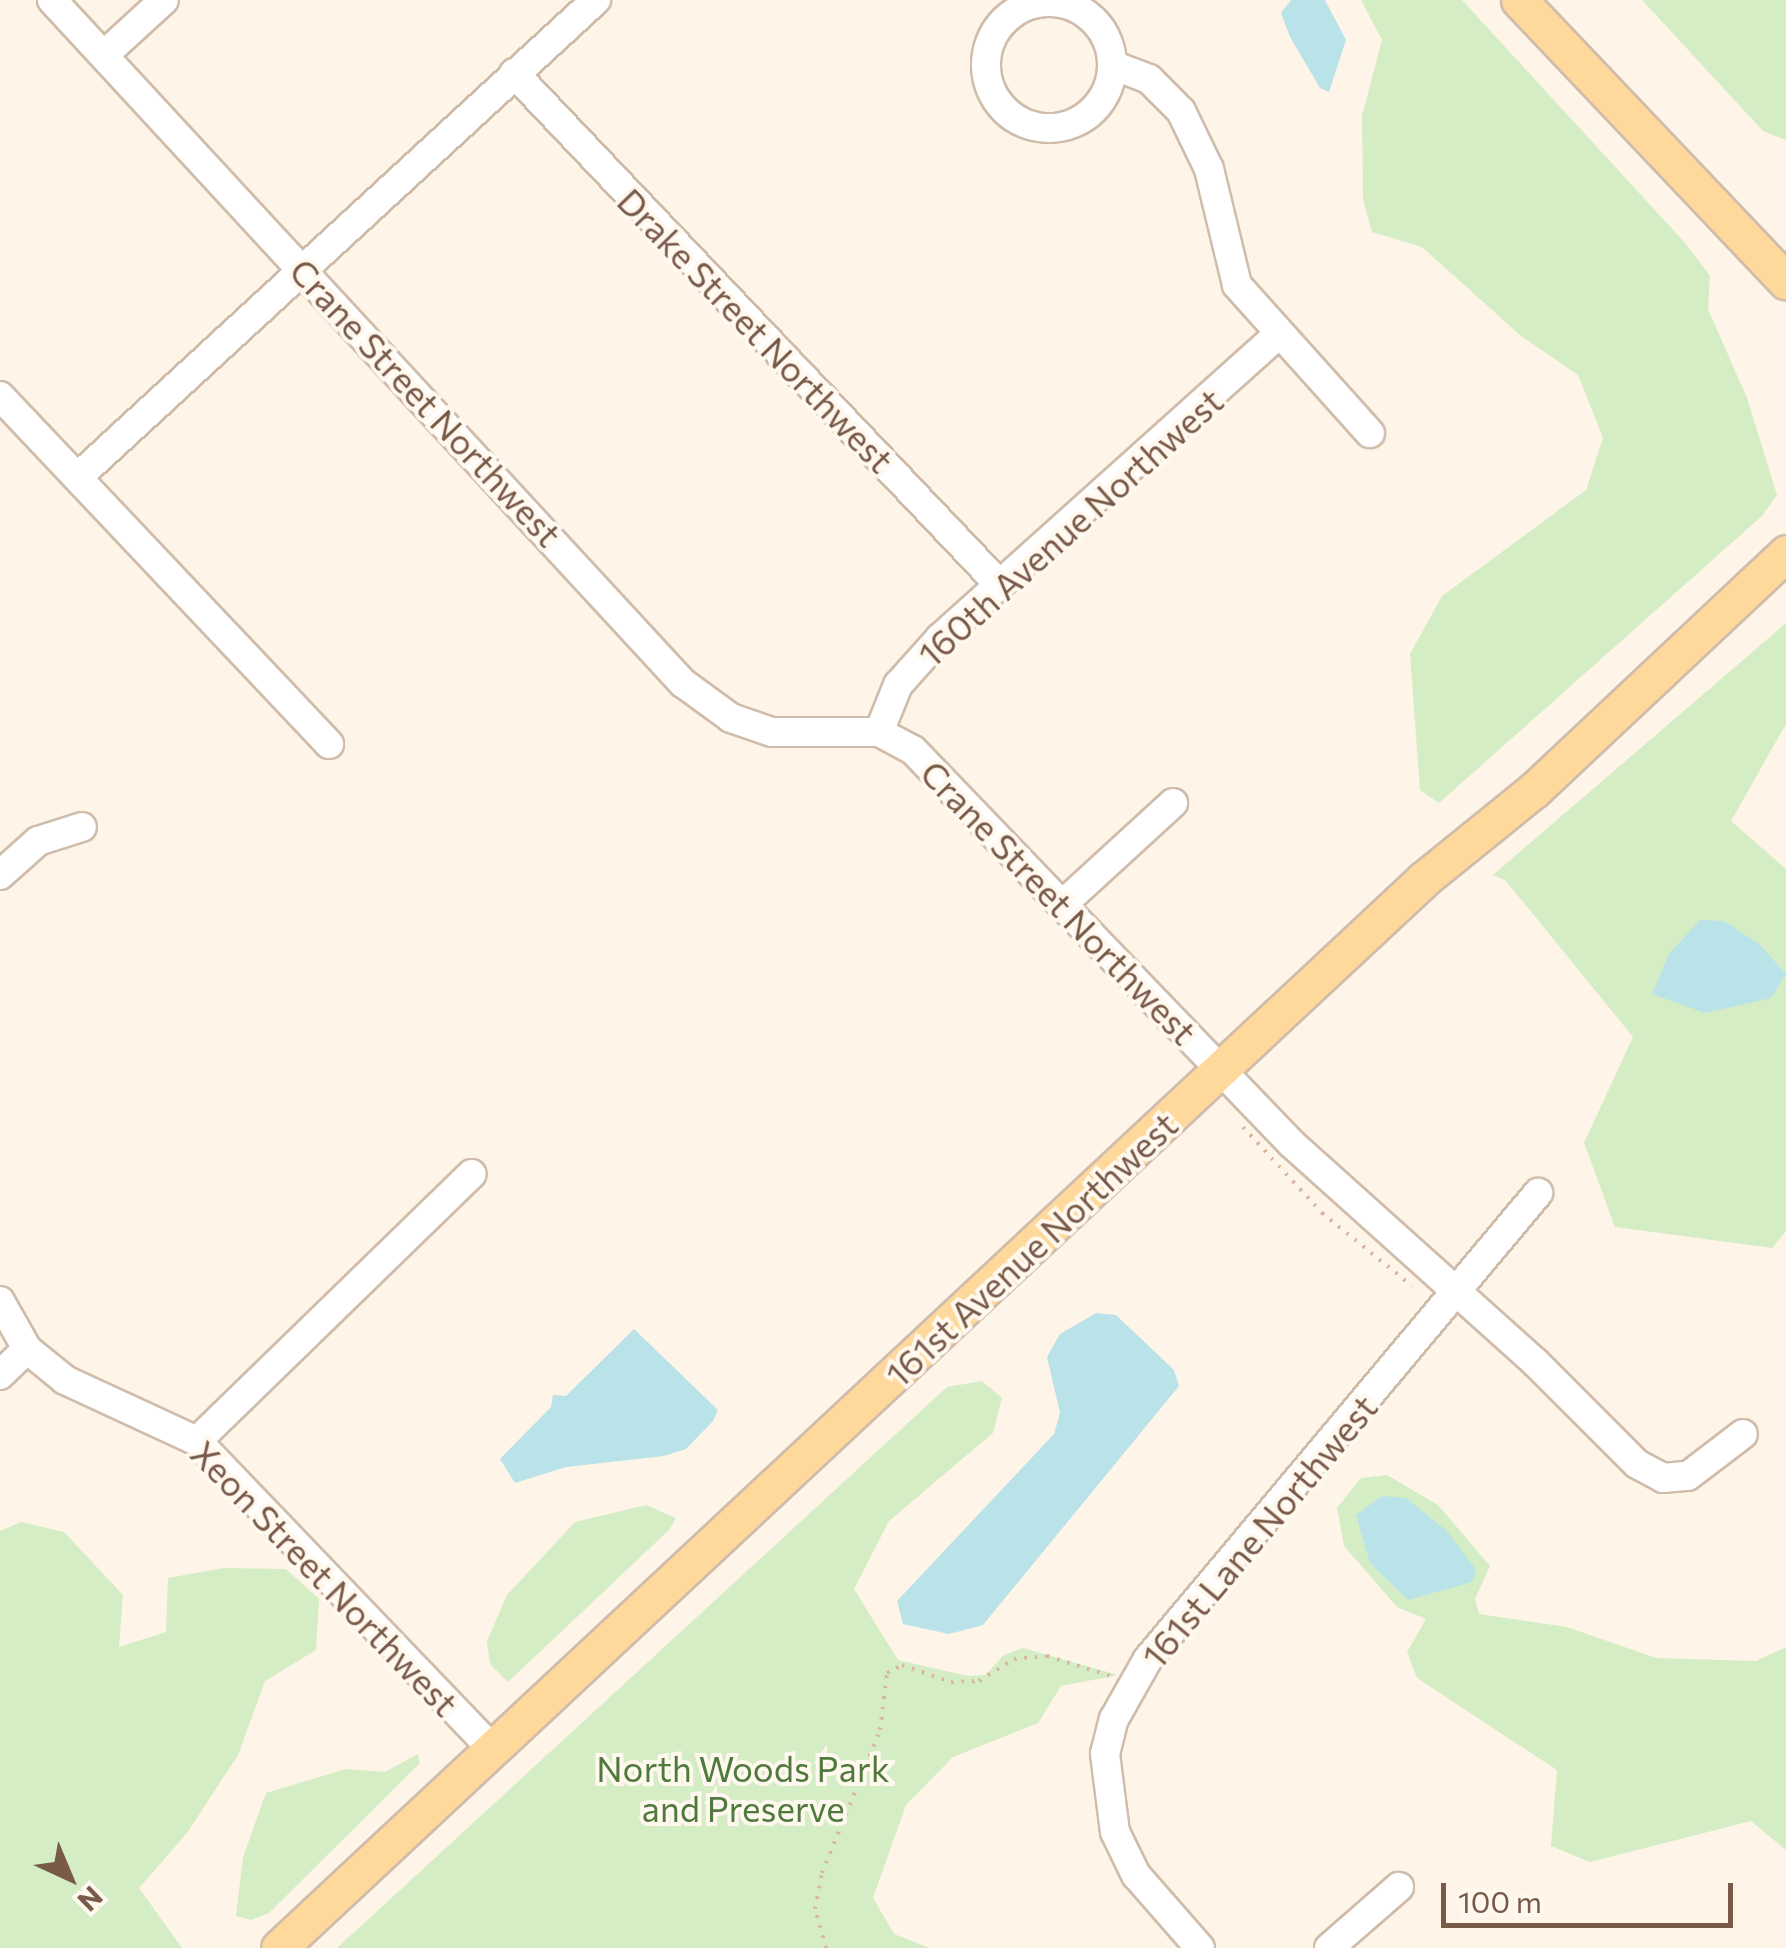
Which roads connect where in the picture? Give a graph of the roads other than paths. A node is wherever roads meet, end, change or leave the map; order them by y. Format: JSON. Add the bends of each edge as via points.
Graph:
{"nodes":[{"id":1,"x":52,"y":0,"type":"edge"},
{"id":2,"x":164,"y":0,"type":"edge"},
{"id":3,"x":596,"y":0,"type":"edge"},
{"id":4,"x":1519,"y":0,"type":"edge"},
{"id":5,"x":1033,"y":2,"type":"edge"},
{"id":6,"x":104,"y":55,"type":"junction"},
{"id":7,"x":1115,"y":66,"type":"junction"},
{"id":8,"x":514,"y":74,"type":"junction"},
{"id":9,"x":303,"y":268,"type":"junction"},
{"id":10,"x":1786,"y":281,"type":"edge"},
{"id":11,"x":1278,"y":335,"type":"junction"},
{"id":12,"x":0,"y":396,"type":"edge"},
{"id":13,"x":1370,"y":433,"type":"dead end"},
{"id":14,"x":78,"y":476,"type":"junction"},
{"id":15,"x":1786,"y":553,"type":"edge"},
{"id":16,"x":999,"y":584,"type":"junction"},
{"id":17,"x":880,"y":732,"type":"junction"},
{"id":18,"x":329,"y":744,"type":"dead end"},
{"id":19,"x":1173,"y":803,"type":"dead end"},
{"id":20,"x":82,"y":827,"type":"dead end"},
{"id":21,"x":0,"y":875,"type":"edge"},
{"id":22,"x":1064,"y":902,"type":"junction"},
{"id":23,"x":1221,"y":1069,"type":"junction"},
{"id":24,"x":472,"y":1174,"type":"dead end"},
{"id":25,"x":1538,"y":1193,"type":"dead end"},
{"id":26,"x":0,"y":1301,"type":"edge"},
{"id":27,"x":1449,"y":1303,"type":"junction"},
{"id":28,"x":27,"y":1349,"type":"junction"},
{"id":29,"x":0,"y":1375,"type":"edge"},
{"id":30,"x":1743,"y":1434,"type":"dead end"},
{"id":31,"x":197,"y":1441,"type":"junction"},
{"id":32,"x":492,"y":1750,"type":"junction"},
{"id":33,"x":1399,"y":1887,"type":"dead end"},
{"id":34,"x":278,"y":1948,"type":"edge"},
{"id":35,"x":1200,"y":1948,"type":"edge"},
{"id":36,"x":1329,"y":1948,"type":"edge"}],
"edges":[{"from":1,"to":6,"type":"street","name":"Crane Street Northwest"},
{"from":2,"to":6,"type":"street"},
{"from":3,"to":8,"type":"street"},
{"from":4,"to":10,"type":"main road"},
{"from":5,"to":7,"type":"street","via":[[1060,4],[1091,20],[1104,33]]},
{"from":5,"to":7,"type":"street","via":[[1004,21],[984,60],[994,98],[1012,116],[1048,128],[1076,122],[1103,95]]},
{"from":6,"to":9,"type":"street","name":"Crane Street Northwest"},
{"from":7,"to":11,"type":"street","via":[[1167,94],[1198,137],[1227,263]]},
{"from":8,"to":9,"type":"street"},
{"from":8,"to":16,"type":"street","name":"Drake Street Northwest"},
{"from":9,"to":14,"type":"street"},
{"from":9,"to":17,"type":"street","name":"Crane Street Northwest","via":[[683,684],[731,718],[772,732]]},
{"from":11,"to":13,"type":"street"},
{"from":11,"to":16,"type":"street","name":"160th Avenue Northwest"},
{"from":12,"to":14,"type":"street"},
{"from":14,"to":18,"type":"street"},
{"from":15,"to":23,"type":"main road","name":"161st Avenue Northwest"},
{"from":16,"to":17,"type":"street","name":"160th Avenue Northwest","via":[[898,685]]},
{"from":17,"to":22,"type":"street","name":"Crane Street Northwest","via":[[913,750]]},
{"from":19,"to":22,"type":"street"},
{"from":20,"to":21,"type":"street","via":[[38,841]]},
{"from":22,"to":23,"type":"street","name":"Crane Street Northwest"},
{"from":23,"to":27,"type":"street","name":"Crane Street Northwest"},
{"from":23,"to":32,"type":"main road","name":"161st Avenue Northwest"},
{"from":24,"to":31,"type":"street"},
{"from":25,"to":27,"type":"street","name":"161st Lane Northwest"},
{"from":26,"to":28,"type":"street"},
{"from":27,"to":30,"type":"street","name":"Crane Street Northwest","via":[[1637,1464],[1676,1479],[1704,1469]]},
{"from":27,"to":35,"type":"street","name":"161st Lane Northwest","via":[[1148,1658],[1114,1719],[1105,1754],[1106,1800],[1136,1875]]},
{"from":28,"to":29,"type":"street"},
{"from":28,"to":31,"type":"street","name":"Xeon Street Northwest","via":[[64,1380]]},
{"from":31,"to":32,"type":"street","name":"Xeon Street Northwest"},
{"from":32,"to":34,"type":"main road","name":"161st Avenue Northwest"},
{"from":33,"to":36,"type":"street"}]}
